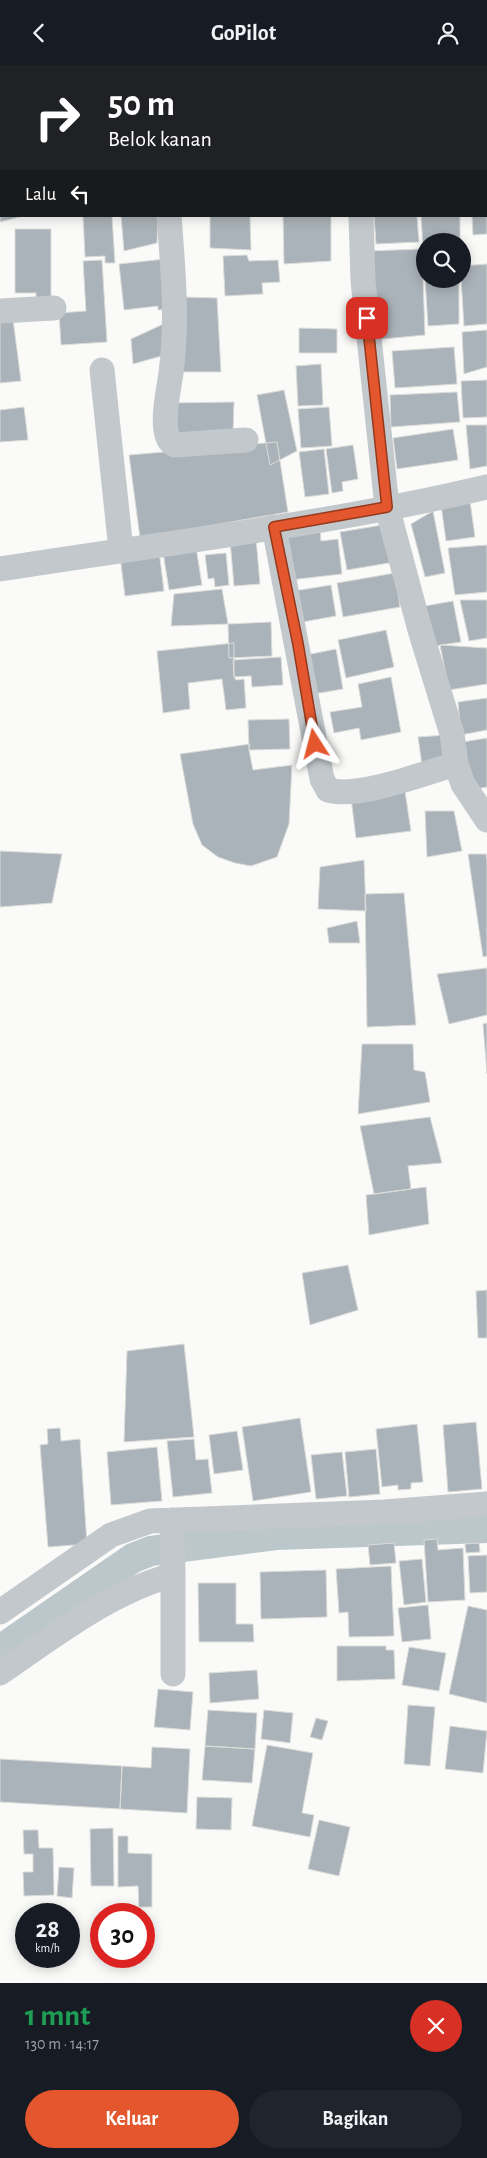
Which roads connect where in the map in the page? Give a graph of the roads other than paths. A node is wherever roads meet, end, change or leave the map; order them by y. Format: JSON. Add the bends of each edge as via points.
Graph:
{"nodes":[{"id":1,"x":169,"y":217,"type":"edge"},
{"id":2,"x":361,"y":217,"type":"edge"},
{"id":3,"x":54,"y":308,"type":"dead end"},
{"id":4,"x":0,"y":311,"type":"edge"},
{"id":5,"x":102,"y":370,"type":"dead end"},
{"id":6,"x":246,"y":440,"type":"dead end"},
{"id":7,"x":487,"y":487,"type":"edge"},
{"id":8,"x":387,"y":507,"type":"junction"},
{"id":9,"x":274,"y":527,"type":"junction"},
{"id":10,"x":121,"y":550,"type":"junction"},
{"id":11,"x":0,"y":569,"type":"edge"},
{"id":12,"x":456,"y":763,"type":"junction"},
{"id":13,"x":487,"y":820,"type":"edge"},
{"id":14,"x":487,"y":1503,"type":"edge"},
{"id":15,"x":172,"y":1523,"type":"junction"},
{"id":16,"x":173,"y":1563,"type":"junction"},
{"id":17,"x":0,"y":1612,"type":"edge"},
{"id":18,"x":0,"y":1673,"type":"edge"},
{"id":19,"x":172,"y":1674,"type":"dead end"}],
"edges":[{"from":1,"to":6,"type":"street","via":[[175,308],[167,439],[175,445]]},
{"from":2,"to":8,"type":"street","via":[[363,281]]},
{"from":3,"to":4,"type":"street"},
{"from":5,"to":10,"type":"street"},
{"from":7,"to":8,"type":"street"},
{"from":8,"to":9,"type":"street"},
{"from":8,"to":12,"type":"street","via":[[452,734]]},
{"from":9,"to":10,"type":"street"},
{"from":9,"to":12,"type":"street","via":[[322,779],[328,790],[339,793],[382,785]]},
{"from":10,"to":11,"type":"street"},
{"from":12,"to":13,"type":"street","via":[[464,784]]},
{"from":14,"to":15,"type":"street"},
{"from":15,"to":16,"type":"street"},
{"from":15,"to":17,"type":"street","via":[[150,1521],[111,1535]]},
{"from":16,"to":18,"type":"street","via":[[149,1581],[75,1622]]},
{"from":16,"to":19,"type":"street"}]}
